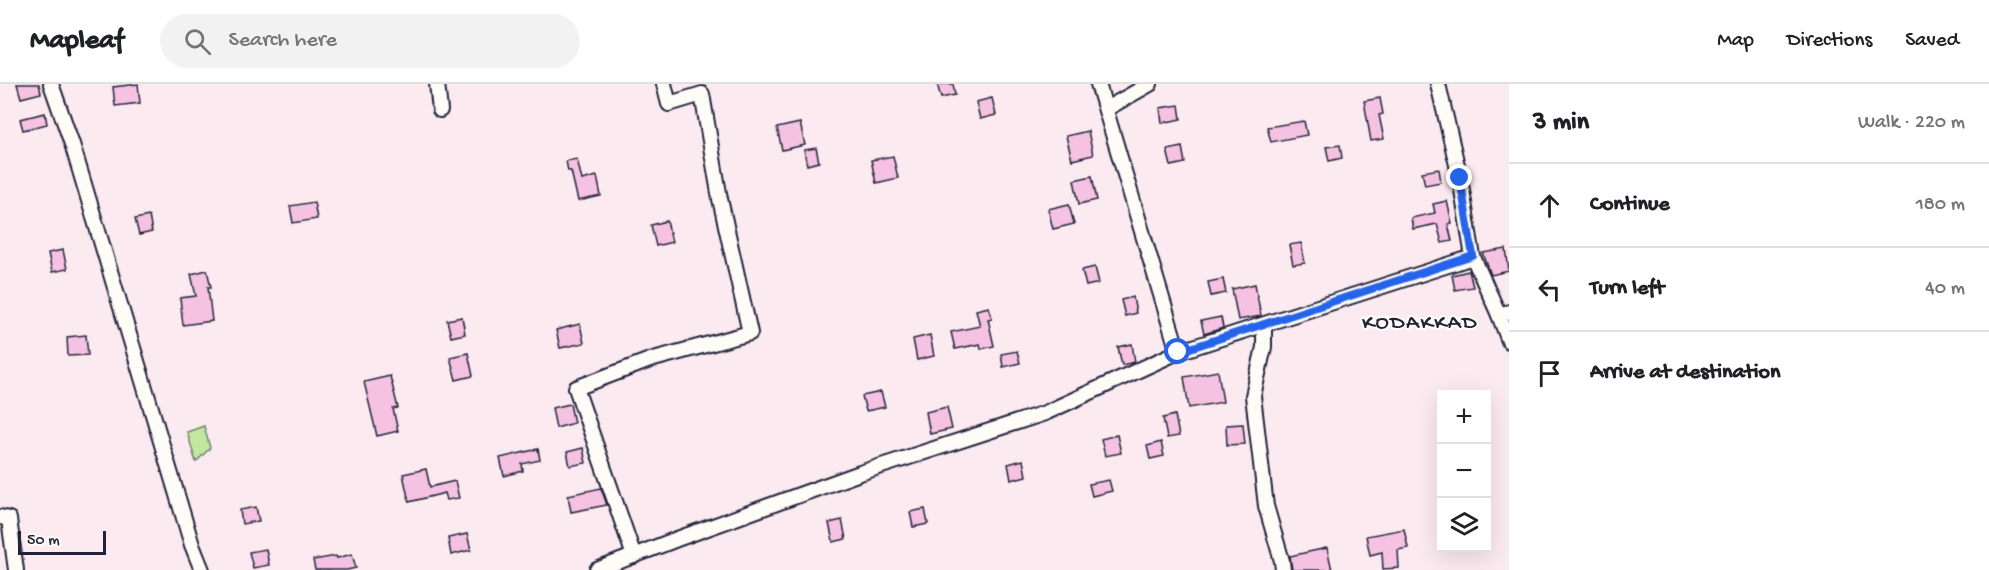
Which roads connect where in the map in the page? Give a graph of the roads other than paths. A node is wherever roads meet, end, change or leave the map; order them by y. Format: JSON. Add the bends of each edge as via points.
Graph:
{"nodes":[{"id":1,"x":51,"y":84,"type":"edge"},
{"id":2,"x":437,"y":84,"type":"edge"},
{"id":3,"x":664,"y":84,"type":"edge"},
{"id":4,"x":1098,"y":84,"type":"edge"},
{"id":5,"x":1150,"y":84,"type":"edge"},
{"id":6,"x":1438,"y":84,"type":"edge"},
{"id":7,"x":1106,"y":109,"type":"junction"},
{"id":8,"x":440,"y":110,"type":"dead end"},
{"id":9,"x":1473,"y":256,"type":"junction"},
{"id":10,"x":1504,"y":313,"type":"edge"},
{"id":11,"x":1264,"y":324,"type":"junction"},
{"id":12,"x":1509,"y":341,"type":"edge"},
{"id":13,"x":1178,"y":352,"type":"junction"},
{"id":14,"x":0,"y":517,"type":"edge"},
{"id":15,"x":633,"y":556,"type":"junction"},
{"id":16,"x":16,"y":570,"type":"edge"},
{"id":17,"x":202,"y":570,"type":"edge"},
{"id":18,"x":597,"y":570,"type":"edge"},
{"id":19,"x":1283,"y":570,"type":"edge"}],
"edges":[{"from":1,"to":17,"type":"street"},
{"from":2,"to":8,"type":"street"},
{"from":3,"to":15,"type":"street","via":[[669,104],[702,94],[720,199],[750,333],[650,360],[576,388]]},
{"from":4,"to":7,"type":"street"},
{"from":5,"to":7,"type":"street"},
{"from":6,"to":9,"type":"street"},
{"from":7,"to":13,"type":"street"},
{"from":9,"to":10,"type":"street"},
{"from":9,"to":11,"type":"street"},
{"from":10,"to":12,"type":"street"},
{"from":11,"to":13,"type":"street"},
{"from":11,"to":19,"type":"street","via":[[1264,347],[1253,396],[1266,506]]},
{"from":13,"to":15,"type":"street","via":[[1045,413],[860,473]]},
{"from":14,"to":16,"type":"street","via":[[9,519]]},
{"from":15,"to":18,"type":"street"}]}
